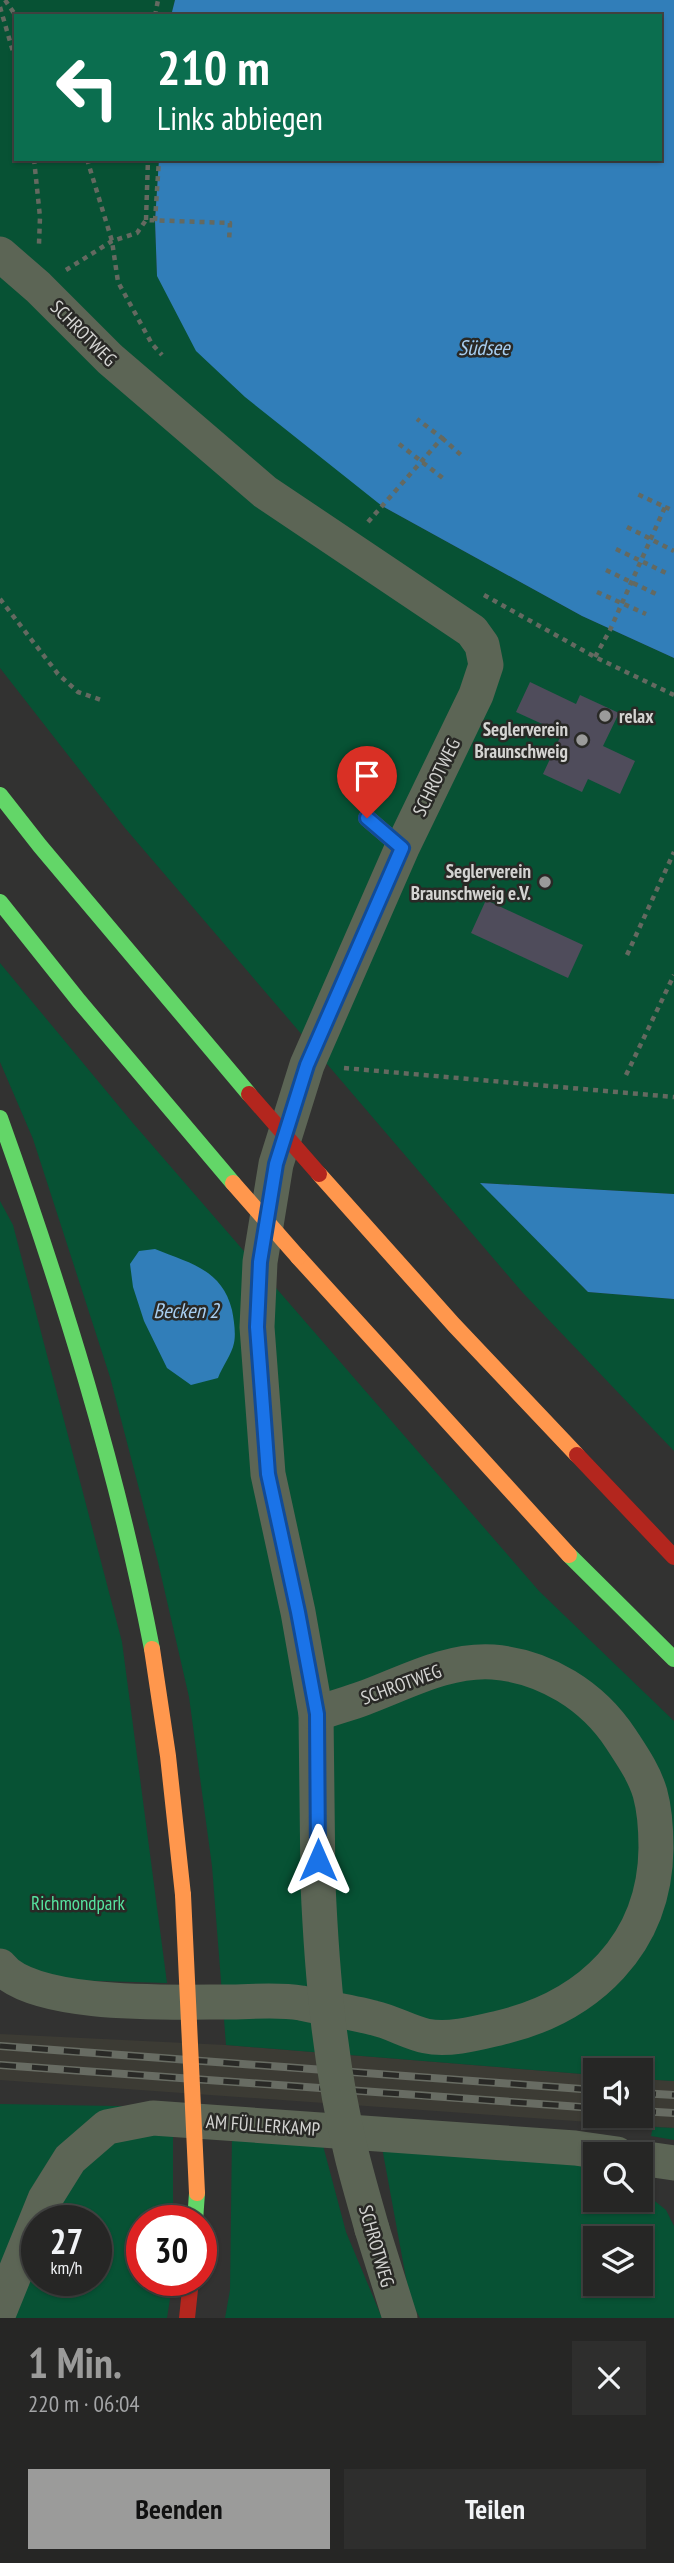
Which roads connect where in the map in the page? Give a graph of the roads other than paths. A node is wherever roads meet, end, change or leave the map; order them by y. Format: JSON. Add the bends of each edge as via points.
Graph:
{"nodes":[{"id":1,"x":0,"y":254,"type":"edge"},
{"id":2,"x":0,"y":795,"type":"edge"},
{"id":3,"x":367,"y":818,"type":"dead end"},
{"id":4,"x":402,"y":848,"type":"junction"},
{"id":5,"x":0,"y":902,"type":"edge"},
{"id":6,"x":0,"y":1118,"type":"edge"},
{"id":7,"x":674,"y":1557,"type":"edge"},
{"id":8,"x":674,"y":1659,"type":"edge"},
{"id":9,"x":317,"y":1714,"type":"junction"},
{"id":10,"x":0,"y":1966,"type":"edge"},
{"id":11,"x":583,"y":2149,"type":"edge"},
{"id":12,"x":653,"y":2160,"type":"edge"},
{"id":13,"x":674,"y":2163,"type":"edge"},
{"id":14,"x":196,"y":2205,"type":"edge"},
{"id":15,"x":189,"y":2296,"type":"edge"},
{"id":16,"x":3,"y":2299,"type":"edge"},
{"id":17,"x":187,"y":2318,"type":"edge"},
{"id":18,"x":400,"y":2318,"type":"edge"}],
"edges":[{"from":1,"to":4,"type":"street","name":"SCHROTWEG","via":[[110,359],[265,492],[472,631],[482,645],[486,665],[476,695]]},
{"from":2,"to":7,"type":"highway","bridge":true,"via":[[319,1174],[454,1325]]},
{"from":3,"to":4,"type":"lane"},
{"from":4,"to":9,"type":"street","name":"SCHROTWEG","via":[[307,1065],[276,1164],[260,1262],[257,1327],[268,1474]]},
{"from":5,"to":8,"type":"highway","bridge":true,"via":[[298,1257],[577,1564]]},
{"from":6,"to":14,"type":"highway","bridge":true,"via":[[79,1350],[146,1618],[168,1746],[183,1895]]},
{"from":9,"to":10,"type":"street","name":"SCHROTWEG","via":[[442,1668],[492,1662],[546,1676],[597,1707],[637,1763],[650,1794],[656,1828],[652,1891],[643,1918],[609,1970],[589,1988],[528,2021],[464,2035],[428,2037],[376,2018],[296,2002],[151,2002],[69,1996],[33,1986]]},
{"from":9,"to":18,"type":"street","name":"SCHROTWEG","bridge":true,"via":[[321,1959],[351,2155]]},
{"from":11,"to":16,"type":"street","name":"AM FÜLLERKAMP","via":[[153,2118],[107,2127],[70,2159],[45,2199]]},
{"from":12,"to":13,"type":"street"},
{"from":15,"to":17,"type":"highway"}]}
